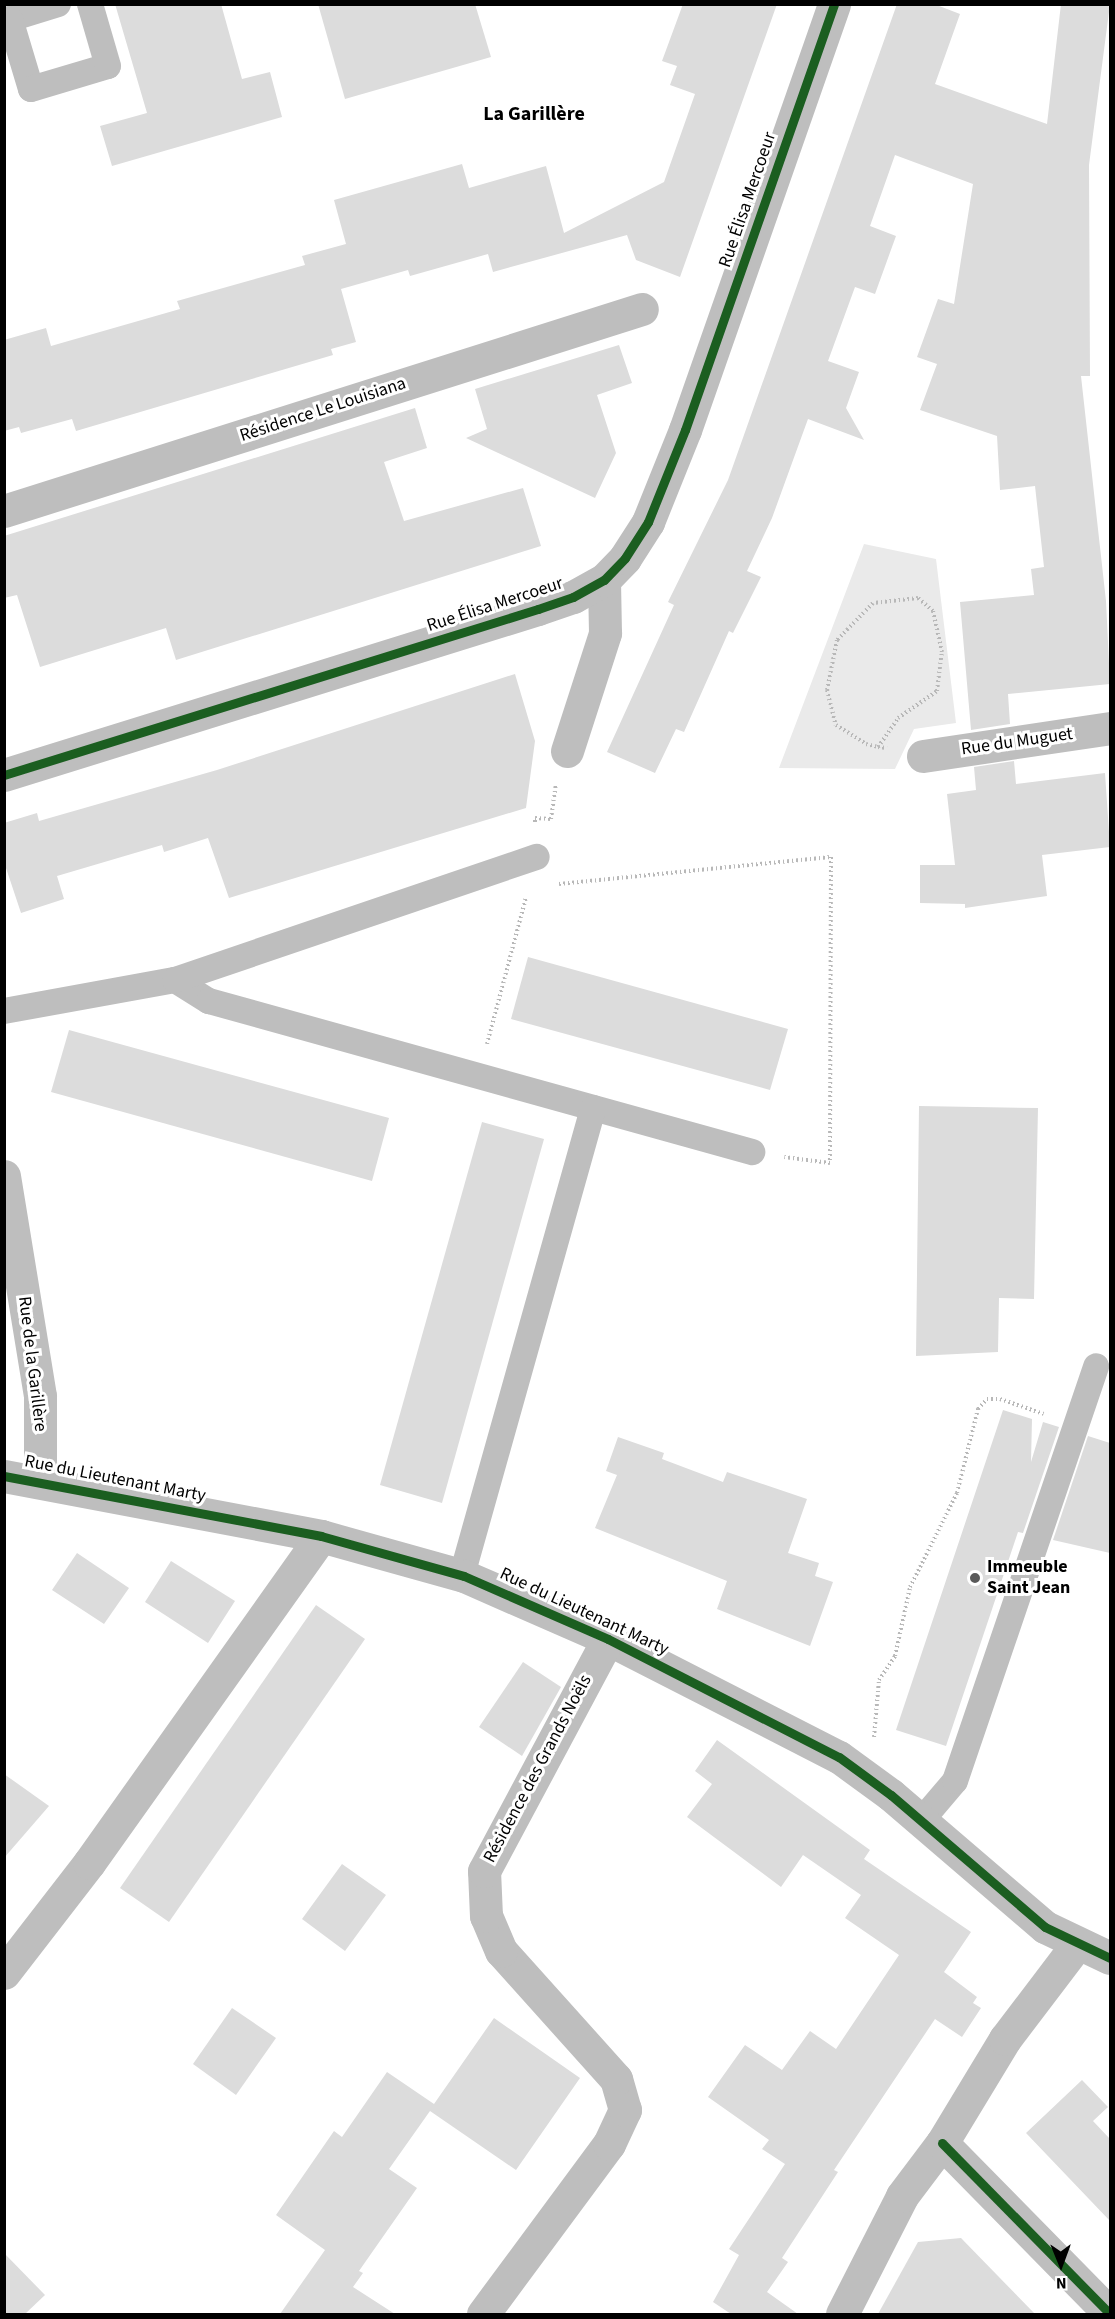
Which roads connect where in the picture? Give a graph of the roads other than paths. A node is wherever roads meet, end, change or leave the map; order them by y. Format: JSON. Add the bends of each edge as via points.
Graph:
{"nodes":[{"id":1,"x":58,"y":4,"type":"edge"},
{"id":2,"x":90,"y":4,"type":"edge"},
{"id":3,"x":834,"y":4,"type":"edge"},
{"id":4,"x":13,"y":60,"type":"edge"},
{"id":5,"x":642,"y":309,"type":"dead end"},
{"id":6,"x":4,"y":511,"type":"edge"},
{"id":7,"x":603,"y":579,"type":"junction"},
{"id":8,"x":1110,"y":728,"type":"edge"},
{"id":9,"x":567,"y":751,"type":"road end"},
{"id":10,"x":923,"y":756,"type":"road end"},
{"id":11,"x":4,"y":775,"type":"edge"},
{"id":12,"x":537,"y":857,"type":"road end"},
{"id":13,"x":175,"y":980,"type":"junction"},
{"id":14,"x":4,"y":1011,"type":"edge"},
{"id":15,"x":593,"y":1108,"type":"junction"},
{"id":16,"x":752,"y":1152,"type":"road end"},
{"id":17,"x":4,"y":1176,"type":"edge"},
{"id":18,"x":1096,"y":1366,"type":"dead end"},
{"id":19,"x":4,"y":1476,"type":"edge"},
{"id":20,"x":40,"y":1481,"type":"junction"},
{"id":21,"x":321,"y":1536,"type":"junction"},
{"id":22,"x":462,"y":1575,"type":"junction"},
{"id":23,"x":608,"y":1639,"type":"junction"},
{"id":24,"x":921,"y":1821,"type":"junction"},
{"id":25,"x":1077,"y":1944,"type":"junction"},
{"id":26,"x":1110,"y":1958,"type":"edge"},
{"id":27,"x":4,"y":1973,"type":"edge"},
{"id":28,"x":942,"y":2144,"type":"junction"},
{"id":29,"x":483,"y":2314,"type":"edge"},
{"id":30,"x":842,"y":2314,"type":"edge"},
{"id":31,"x":1110,"y":2314,"type":"edge"}],
"edges":[{"from":1,"to":4,"type":"lane","via":[[10,19]]},
{"from":2,"to":4,"type":"lane","via":[[108,66],[32,89]]},
{"from":3,"to":7,"type":"street","name":"Rue Élisa Mercoeur","via":[[685,430],[648,522],[626,558]]},
{"from":5,"to":6,"type":"street","name":"Résidence Le Louisiana"},
{"from":7,"to":9,"type":"street","via":[[605,633]]},
{"from":7,"to":11,"type":"street","name":"Rue Élisa Mercoeur","via":[[547,606]]},
{"from":8,"to":10,"type":"street","name":"Rue du Muguet"},
{"from":12,"to":13,"type":"lane"},
{"from":13,"to":14,"type":"lane"},
{"from":13,"to":15,"type":"lane","via":[[209,1001]]},
{"from":15,"to":16,"type":"lane"},
{"from":15,"to":22,"type":"lane"},
{"from":17,"to":20,"type":"street","name":"Rue de la Garillère","via":[[40,1396]]},
{"from":18,"to":24,"type":"lane","via":[[955,1781]]},
{"from":19,"to":20,"type":"street","name":"Rue du Lieutenant Marty"},
{"from":20,"to":21,"type":"street","name":"Rue du Lieutenant Marty"},
{"from":21,"to":22,"type":"street","name":"Rue du Lieutenant Marty"},
{"from":21,"to":27,"type":"street","via":[[89,1863]]},
{"from":22,"to":23,"type":"street","name":"Rue du Lieutenant Marty"},
{"from":23,"to":24,"type":"street","name":"Rue du Lieutenant Marty","via":[[856,1769]]},
{"from":23,"to":29,"type":"street","name":"Résidence des Grands Noëls","via":[[484,1871],[486,1916],[501,1952],[616,2079],[625,2110],[609,2144]]},
{"from":24,"to":25,"type":"street","name":"Rue du Lieutenant Marty","via":[[1045,1927]]},
{"from":25,"to":26,"type":"street","name":"Rue du Lieutenant Marty"},
{"from":25,"to":28,"type":"street","via":[[1005,2039]]},
{"from":28,"to":30,"type":"street","via":[[902,2196]]},
{"from":28,"to":31,"type":"street"}]}
